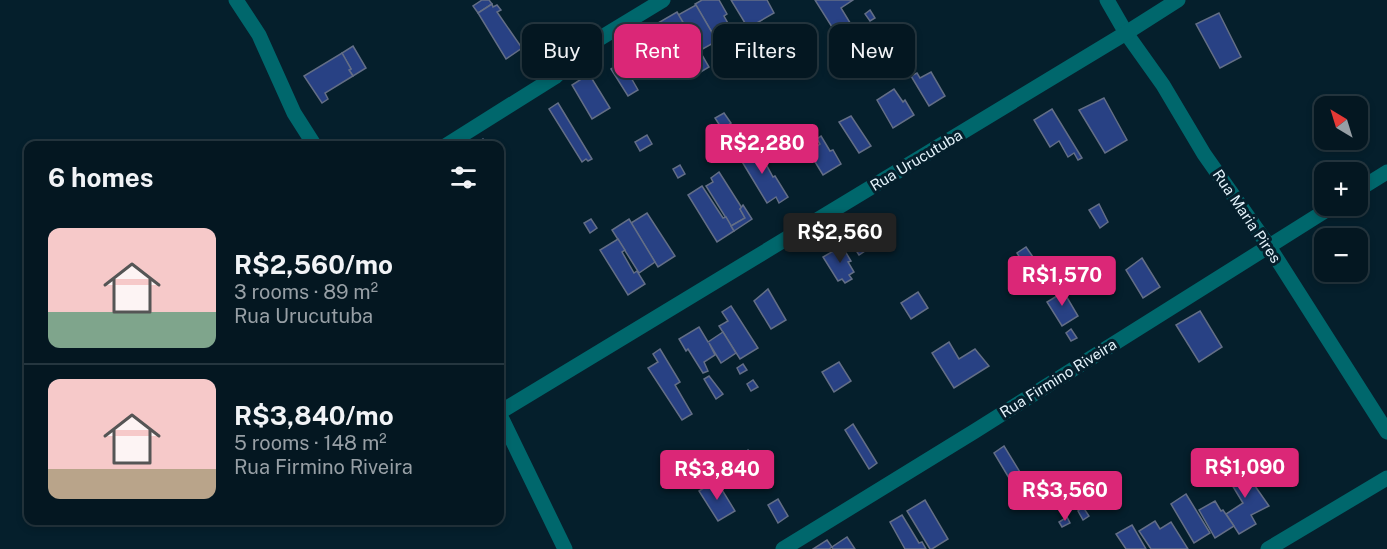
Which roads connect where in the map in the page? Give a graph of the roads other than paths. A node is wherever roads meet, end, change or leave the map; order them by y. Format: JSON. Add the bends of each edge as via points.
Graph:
{"nodes":[{"id":1,"x":236,"y":0,"type":"edge"},
{"id":2,"x":663,"y":0,"type":"edge"},
{"id":3,"x":1107,"y":0,"type":"edge"},
{"id":4,"x":1178,"y":0,"type":"edge"},
{"id":5,"x":1126,"y":33,"type":"junction"},
{"id":6,"x":312,"y":141,"type":"edge"},
{"id":7,"x":453,"y":141,"type":"edge"},
{"id":8,"x":1387,"y":172,"type":"edge"},
{"id":9,"x":1368,"y":184,"type":"edge"},
{"id":10,"x":1316,"y":216,"type":"edge"},
{"id":11,"x":1268,"y":245,"type":"junction"},
{"id":12,"x":504,"y":412,"type":"edge"},
{"id":13,"x":504,"y":422,"type":"edge"},
{"id":14,"x":1387,"y":432,"type":"edge"},
{"id":15,"x":1387,"y":478,"type":"edge"},
{"id":16,"x":565,"y":549,"type":"edge"},
{"id":17,"x":783,"y":549,"type":"edge"},
{"id":18,"x":1268,"y":549,"type":"edge"}],
"edges":[{"from":1,"to":6,"type":"street","via":[[259,35],[294,113]]},
{"from":2,"to":7,"type":"street","via":[[589,45],[555,76]]},
{"from":3,"to":5,"type":"street","name":"Rua Maria Pires"},
{"from":4,"to":5,"type":"street","name":"Rua Urucutuba"},
{"from":5,"to":11,"type":"street","name":"Rua Maria Pires"},
{"from":5,"to":12,"type":"street","name":"Rua Urucutuba"},
{"from":8,"to":9,"type":"street"},
{"from":10,"to":11,"type":"street","name":"Rua Firmino Riveira"},
{"from":11,"to":14,"type":"street","name":"Rua Maria Pires"},
{"from":11,"to":17,"type":"street","name":"Rua Firmino Riveira"},
{"from":13,"to":16,"type":"street"},
{"from":15,"to":18,"type":"street"}]}
